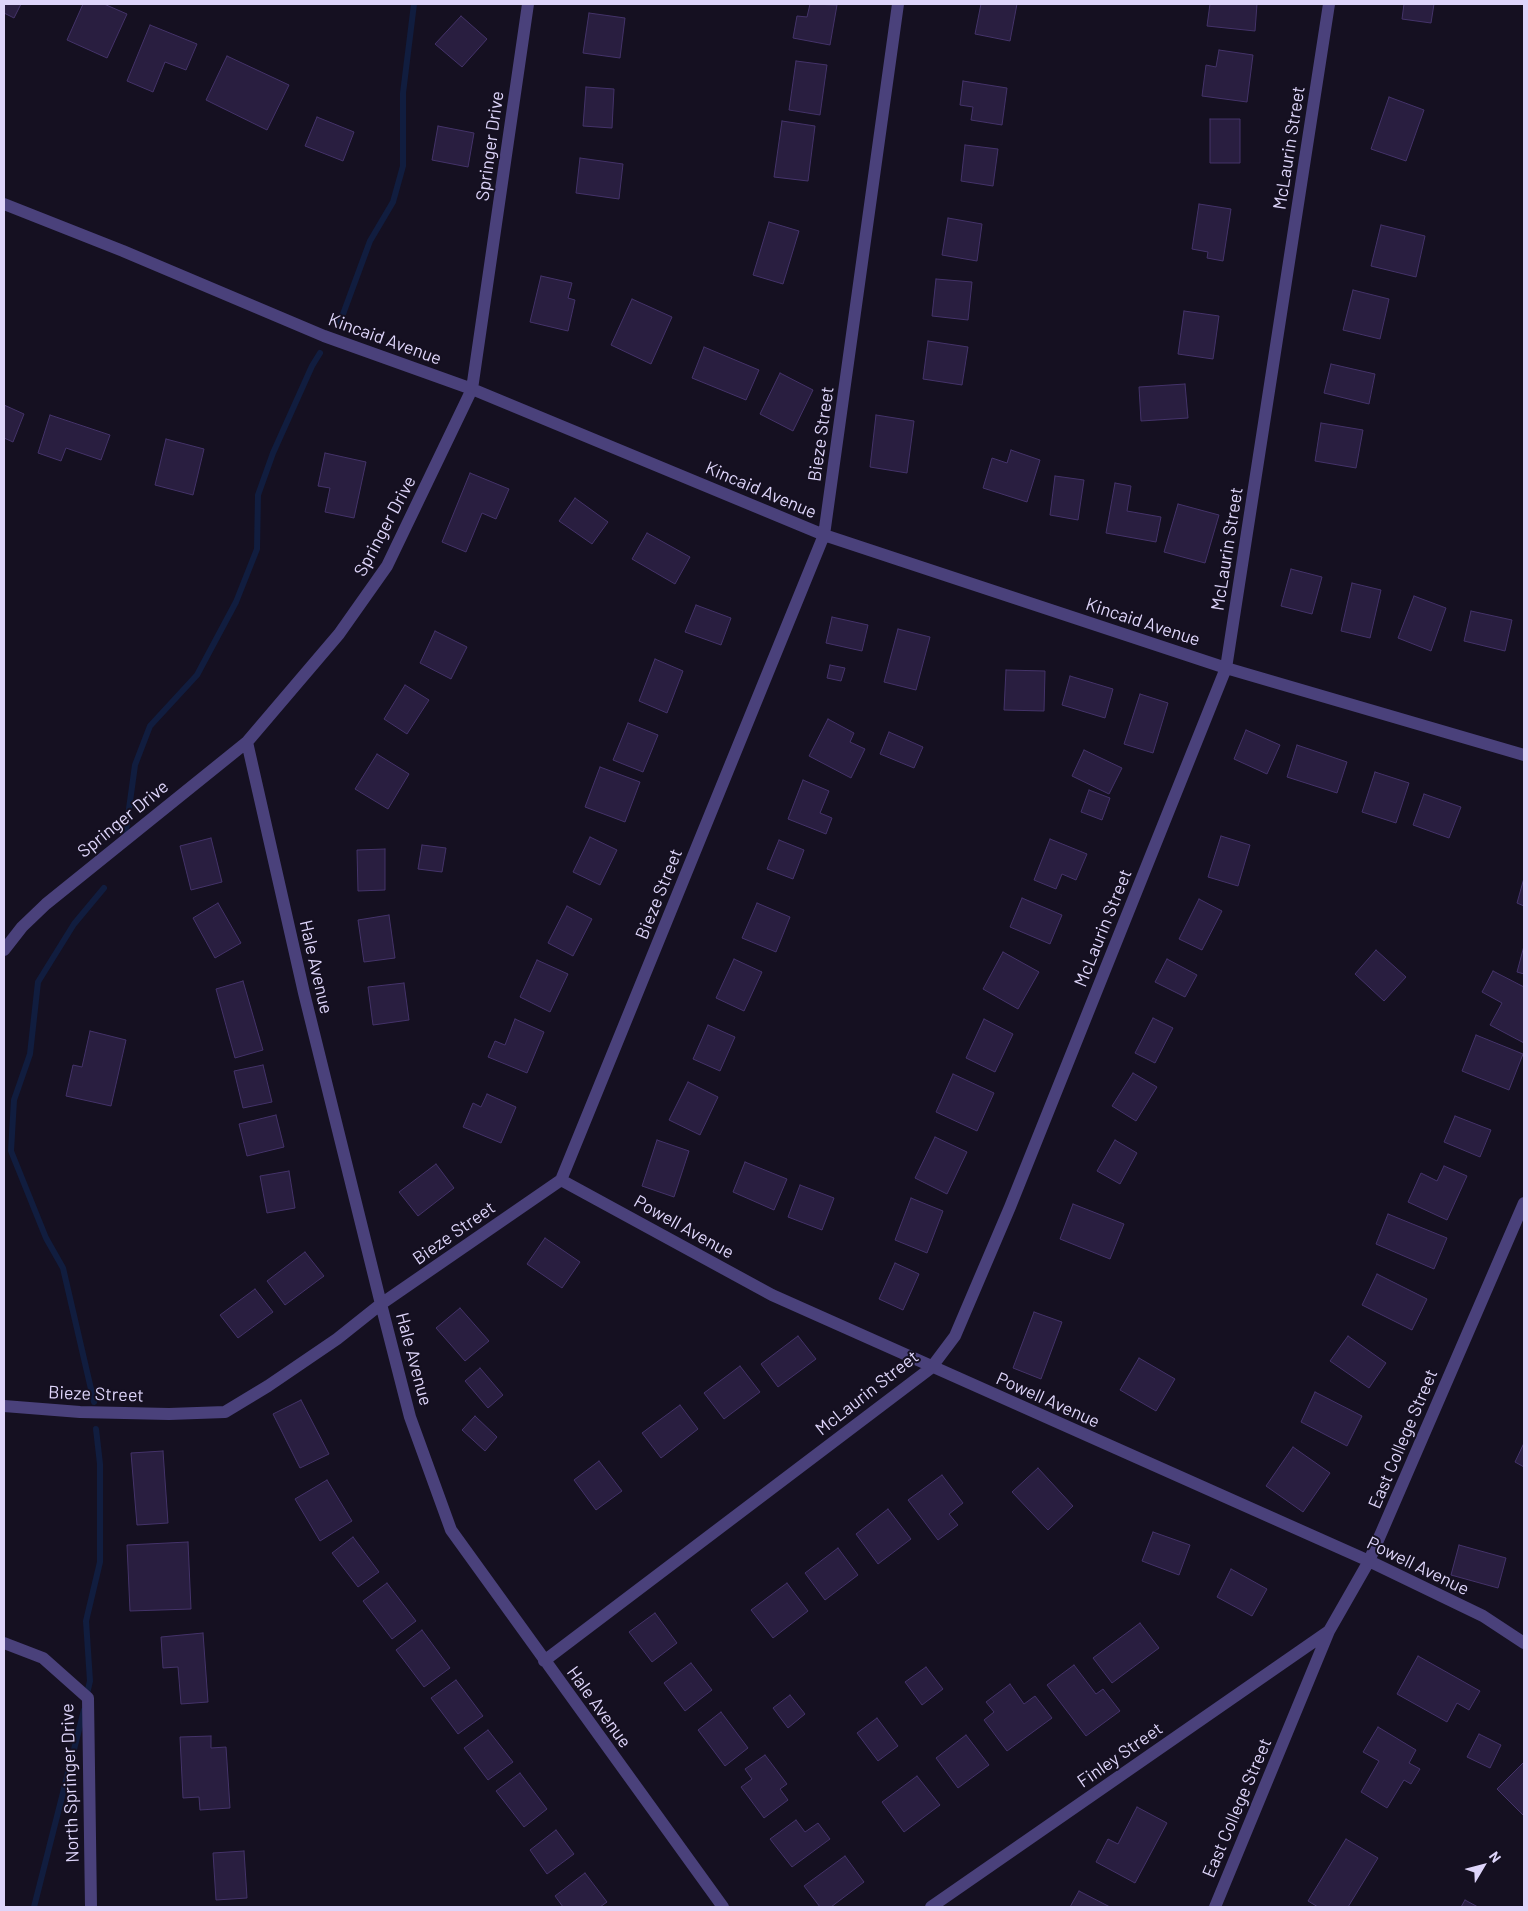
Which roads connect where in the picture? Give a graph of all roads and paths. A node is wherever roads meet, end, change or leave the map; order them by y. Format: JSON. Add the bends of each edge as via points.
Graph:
{"nodes":[{"id":1,"x":528,"y":4,"type":"edge"},
{"id":2,"x":898,"y":4,"type":"edge"},
{"id":3,"x":1329,"y":4,"type":"edge"},
{"id":4,"x":4,"y":204,"type":"edge"},
{"id":5,"x":472,"y":389,"type":"junction"},
{"id":6,"x":824,"y":535,"type":"junction"},
{"id":7,"x":1226,"y":668,"type":"junction"},
{"id":8,"x":247,"y":742,"type":"junction"},
{"id":9,"x":1524,"y":755,"type":"edge"},
{"id":10,"x":4,"y":950,"type":"edge"},
{"id":11,"x":561,"y":1180,"type":"junction"},
{"id":12,"x":1524,"y":1203,"type":"edge"},
{"id":13,"x":381,"y":1304,"type":"junction"},
{"id":14,"x":931,"y":1368,"type":"junction"},
{"id":15,"x":4,"y":1406,"type":"edge"},
{"id":16,"x":1369,"y":1561,"type":"junction"},
{"id":17,"x":1329,"y":1631,"type":"junction"},
{"id":18,"x":4,"y":1643,"type":"edge"},
{"id":19,"x":1524,"y":1643,"type":"edge"},
{"id":20,"x":544,"y":1661,"type":"junction"},
{"id":21,"x":91,"y":1907,"type":"edge"},
{"id":22,"x":723,"y":1907,"type":"edge"},
{"id":23,"x":931,"y":1907,"type":"edge"},
{"id":24,"x":1215,"y":1907,"type":"edge"}],
"edges":[{"from":1,"to":5,"type":"street","name":"Springer Drive"},
{"from":2,"to":6,"type":"street","name":"Bieze Street"},
{"from":3,"to":7,"type":"street","name":"McLaurin Street"},
{"from":4,"to":5,"type":"street","name":"Kincaid Avenue","via":[[324,336]]},
{"from":5,"to":6,"type":"street","name":"Kincaid Avenue"},
{"from":5,"to":8,"type":"street","name":"Springer Drive","via":[[387,566],[339,634]]},
{"from":6,"to":7,"type":"street","name":"Kincaid Avenue"},
{"from":6,"to":11,"type":"street","name":"Bieze Street"},
{"from":7,"to":9,"type":"street","name":"Kincaid Avenue"},
{"from":7,"to":14,"type":"street","name":"McLaurin Street","via":[[1010,1207],[955,1336]]},
{"from":8,"to":10,"type":"street","name":"Springer Drive","via":[[46,904]]},
{"from":8,"to":13,"type":"street","name":"Hale Avenue","via":[[306,1002]]},
{"from":11,"to":13,"type":"street","name":"Bieze Street"},
{"from":11,"to":14,"type":"street","name":"Powell Avenue","via":[[772,1295]]},
{"from":12,"to":16,"type":"street","name":"East College Street"},
{"from":13,"to":15,"type":"street","name":"Bieze Street","via":[[329,1344],[225,1412],[80,1412]]},
{"from":13,"to":20,"type":"street","name":"Hale Avenue","via":[[410,1417],[451,1530]]},
{"from":14,"to":16,"type":"street","name":"Powell Avenue"},
{"from":14,"to":20,"type":"street","name":"McLaurin Street"},
{"from":16,"to":17,"type":"street","name":"East College Street"},
{"from":16,"to":19,"type":"street","name":"Powell Avenue","via":[[1483,1616]]},
{"from":17,"to":23,"type":"street","name":"Finley Street"},
{"from":17,"to":24,"type":"street","name":"East College Street"},
{"from":18,"to":21,"type":"street","name":"North Springer Drive","via":[[43,1658],[88,1698]]},
{"from":20,"to":22,"type":"street","name":"Hale Avenue"}]}
